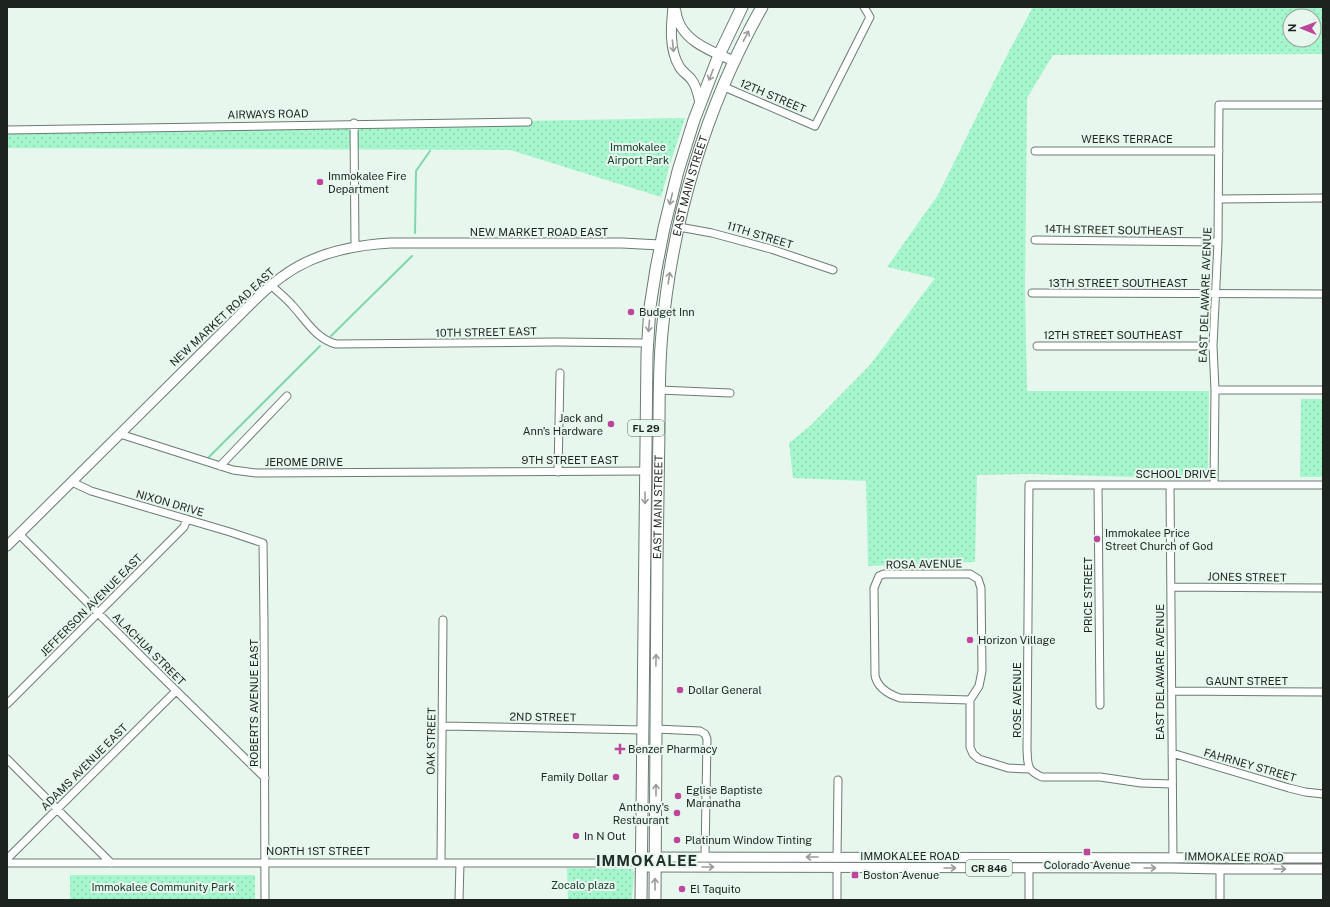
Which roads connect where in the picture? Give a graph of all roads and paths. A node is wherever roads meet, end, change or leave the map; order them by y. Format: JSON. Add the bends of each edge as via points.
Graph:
{"nodes":[{"id":1,"x":674,"y":7,"type":"edge"},
{"id":2,"x":742,"y":7,"type":"edge"},
{"id":3,"x":762,"y":7,"type":"edge"},
{"id":4,"x":865,"y":8,"type":"edge"},
{"id":5,"x":719,"y":55,"type":"junction"},
{"id":6,"x":734,"y":61,"type":"junction"},
{"id":7,"x":722,"y":86,"type":"junction"},
{"id":8,"x":700,"y":103,"type":"junction"},
{"id":9,"x":1323,"y":105,"type":"edge"},
{"id":10,"x":528,"y":122,"type":"dead end"},
{"id":11,"x":354,"y":124,"type":"junction"},
{"id":12,"x":7,"y":130,"type":"edge"},
{"id":13,"x":1219,"y":150,"type":"junction"},
{"id":14,"x":1035,"y":151,"type":"dead end"},
{"id":15,"x":1323,"y":198,"type":"edge"},
{"id":16,"x":1219,"y":199,"type":"junction"},
{"id":17,"x":679,"y":227,"type":"junction"},
{"id":18,"x":1035,"y":240,"type":"dead end"},
{"id":19,"x":1218,"y":242,"type":"junction"},
{"id":20,"x":660,"y":245,"type":"junction"},
{"id":21,"x":355,"y":246,"type":"junction"},
{"id":22,"x":674,"y":247,"type":"junction"},
{"id":23,"x":833,"y":270,"type":"dead end"},
{"id":24,"x":271,"y":285,"type":"junction"},
{"id":25,"x":1032,"y":293,"type":"dead end"},
{"id":26,"x":1216,"y":294,"type":"junction"},
{"id":27,"x":1323,"y":294,"type":"edge"},
{"id":28,"x":647,"y":343,"type":"junction"},
{"id":29,"x":1038,"y":346,"type":"dead end"},
{"id":30,"x":1213,"y":346,"type":"junction"},
{"id":31,"x":560,"y":373,"type":"dead end"},
{"id":32,"x":659,"y":390,"type":"junction"},
{"id":33,"x":1215,"y":390,"type":"junction"},
{"id":34,"x":1323,"y":390,"type":"edge"},
{"id":35,"x":730,"y":393,"type":"dead end"},
{"id":36,"x":287,"y":396,"type":"dead end"},
{"id":37,"x":120,"y":434,"type":"junction"},
{"id":38,"x":220,"y":466,"type":"junction"},
{"id":39,"x":645,"y":471,"type":"junction"},
{"id":40,"x":495,"y":472,"type":"joint"},
{"id":41,"x":558,"y":472,"type":"junction"},
{"id":42,"x":658,"y":472,"type":"junction"},
{"id":43,"x":72,"y":482,"type":"junction"},
{"id":44,"x":1029,"y":485,"type":"joint"},
{"id":45,"x":1098,"y":485,"type":"junction"},
{"id":46,"x":1170,"y":485,"type":"junction"},
{"id":47,"x":1214,"y":485,"type":"junction"},
{"id":48,"x":1323,"y":485,"type":"edge"},
{"id":49,"x":187,"y":520,"type":"junction"},
{"id":50,"x":19,"y":534,"type":"junction"},
{"id":51,"x":262,"y":543,"type":"joint"},
{"id":52,"x":7,"y":546,"type":"edge"},
{"id":53,"x":1171,"y":587,"type":"junction"},
{"id":54,"x":1323,"y":588,"type":"edge"},
{"id":55,"x":98,"y":614,"type":"junction"},
{"id":56,"x":443,"y":620,"type":"dead end"},
{"id":57,"x":176,"y":691,"type":"junction"},
{"id":58,"x":1172,"y":691,"type":"junction"},
{"id":59,"x":1323,"y":692,"type":"edge"},
{"id":60,"x":970,"y":700,"type":"junction"},
{"id":61,"x":7,"y":704,"type":"edge"},
{"id":62,"x":1100,"y":705,"type":"dead end"},
{"id":63,"x":443,"y":726,"type":"junction"},
{"id":64,"x":656,"y":729,"type":"junction"},
{"id":65,"x":643,"y":730,"type":"junction"},
{"id":66,"x":1172,"y":753,"type":"junction"},
{"id":67,"x":7,"y":759,"type":"edge"},
{"id":68,"x":1030,"y":769,"type":"junction"},
{"id":69,"x":265,"y":778,"type":"junction"},
{"id":70,"x":838,"y":780,"type":"dead end"},
{"id":71,"x":1172,"y":784,"type":"junction"},
{"id":72,"x":1323,"y":794,"type":"edge"},
{"id":73,"x":57,"y":809,"type":"junction"},
{"id":74,"x":705,"y":857,"type":"junction"},
{"id":75,"x":745,"y":857,"type":"junction"},
{"id":76,"x":837,"y":858,"type":"junction"},
{"id":77,"x":1029,"y":858,"type":"junction"},
{"id":78,"x":1220,"y":858,"type":"junction"},
{"id":79,"x":1323,"y":858,"type":"edge"},
{"id":80,"x":7,"y":859,"type":"edge"},
{"id":81,"x":265,"y":862,"type":"junction"},
{"id":82,"x":441,"y":862,"type":"junction"},
{"id":83,"x":641,"y":862,"type":"junction"},
{"id":84,"x":655,"y":862,"type":"junction"},
{"id":85,"x":7,"y":863,"type":"edge"},
{"id":86,"x":111,"y":863,"type":"junction"},
{"id":87,"x":460,"y":863,"type":"junction"},
{"id":88,"x":1173,"y":863,"type":"junction"},
{"id":89,"x":745,"y":867,"type":"junction"},
{"id":90,"x":837,"y":868,"type":"junction"},
{"id":91,"x":1029,"y":868,"type":"junction"},
{"id":92,"x":1220,"y":869,"type":"junction"},
{"id":93,"x":1323,"y":869,"type":"edge"},
{"id":94,"x":265,"y":900,"type":"edge"},
{"id":95,"x":459,"y":900,"type":"edge"},
{"id":96,"x":641,"y":900,"type":"edge"},
{"id":97,"x":655,"y":900,"type":"edge"},
{"id":98,"x":837,"y":900,"type":"edge"},
{"id":99,"x":1029,"y":900,"type":"edge"},
{"id":100,"x":1220,"y":900,"type":"edge"}],
"edges":[{"from":1,"to":5,"type":"main road","via":[[679,24],[690,38]]},
{"from":1,"to":8,"type":"main road","one_way":true,"via":[[672,40],[675,58],[682,72],[695,84]]},
{"from":2,"to":5,"type":"highway","name":"EAST MAIN STREET","number":"FL 29"},
{"from":6,"to":3,"type":"highway","name":"EAST MAIN STREET","number":"FL 29","one_way":true},
{"from":4,"to":7,"type":"street","name":"12TH STREET","via":[[870,17],[815,126]]},
{"from":5,"to":6,"type":"main road"},
{"from":5,"to":8,"type":"highway","name":"EAST MAIN STREET","number":"FL 29","one_way":true},
{"from":6,"to":7,"type":"highway","name":"EAST MAIN STREET","number":"FL 29"},
{"from":7,"to":17,"type":"highway","name":"EAST MAIN STREET","number":"FL 29","via":[[694,167]]},
{"from":8,"to":20,"type":"highway","name":"EAST MAIN STREET","number":"FL 29","one_way":true,"via":[[678,171]]},
{"from":9,"to":13,"type":"street","name":"EAST DELAWARE AVENUE","via":[[1219,105]]},
{"from":10,"to":11,"type":"street","name":"AIRWAYS ROAD"},
{"from":11,"to":12,"type":"street","name":"AIRWAYS ROAD"},
{"from":11,"to":21,"type":"street"},
{"from":13,"to":14,"type":"street","name":"WEEKS TERRACE"},
{"from":13,"to":16,"type":"street","name":"EAST DELAWARE AVENUE"},
{"from":15,"to":16,"type":"street"},
{"from":16,"to":19,"type":"street","name":"EAST DELAWARE AVENUE"},
{"from":17,"to":22,"type":"highway","name":"EAST MAIN STREET","number":"FL 29"},
{"from":17,"to":23,"type":"street","name":"11TH STREET","via":[[771,249]]},
{"from":18,"to":19,"type":"street","name":"14TH STREET SOUTHEAST"},
{"from":19,"to":26,"type":"street","name":"EAST DELAWARE AVENUE"},
{"from":20,"to":21,"type":"main road","name":"NEW MARKET ROAD EAST","via":[[391,243]]},
{"from":20,"to":22,"type":"highway"},
{"from":20,"to":28,"type":"highway","name":"EAST MAIN STREET","number":"FL 29","one_way":true},
{"from":21,"to":24,"type":"main road","name":"NEW MARKET ROAD EAST","via":[[310,261]]},
{"from":32,"to":22,"type":"highway","name":"EAST MAIN STREET","number":"FL 29","one_way":true,"via":[[663,320]]},
{"from":24,"to":28,"type":"street","name":"10TH STREET EAST","via":[[315,331],[325,340],[336,344]]},
{"from":24,"to":37,"type":"main road","name":"NEW MARKET ROAD EAST"},
{"from":25,"to":26,"type":"street","name":"13TH STREET SOUTHEAST"},
{"from":26,"to":27,"type":"street","name":"13TH STREET SOUTHEAST"},
{"from":26,"to":30,"type":"street","name":"EAST DELAWARE AVENUE"},
{"from":28,"to":39,"type":"highway","name":"EAST MAIN STREET","number":"FL 29"},
{"from":29,"to":30,"type":"street","name":"12TH STREET SOUTHEAST"},
{"from":30,"to":33,"type":"street","name":"EAST DELAWARE AVENUE"},
{"from":31,"to":41,"type":"street"},
{"from":32,"to":35,"type":"street"},
{"from":32,"to":42,"type":"highway","name":"EAST MAIN STREET","number":"FL 29"},
{"from":33,"to":34,"type":"street"},
{"from":33,"to":47,"type":"street","name":"EAST DELAWARE AVENUE"},
{"from":36,"to":38,"type":"street"},
{"from":37,"to":38,"type":"street","name":"JEROME DRIVE"},
{"from":37,"to":43,"type":"main road","name":"NEW MARKET ROAD EAST"},
{"from":38,"to":40,"type":"street","name":"JEROME DRIVE","via":[[256,473]]},
{"from":39,"to":41,"type":"street","name":"9TH STREET EAST"},
{"from":39,"to":42,"type":"highway"},
{"from":39,"to":65,"type":"highway","name":"EAST MAIN STREET","number":"FL 29","one_way":true},
{"from":40,"to":41,"type":"street","name":"9TH STREET EAST"},
{"from":64,"to":42,"type":"highway","name":"EAST MAIN STREET","number":"FL 29","one_way":true},
{"from":43,"to":49,"type":"street","name":"NIXON DRIVE","via":[[91,491]]},
{"from":43,"to":50,"type":"main road","name":"NEW MARKET ROAD EAST"},
{"from":44,"to":45,"type":"street","name":"SCHOOL DRIVE"},
{"from":44,"to":68,"type":"street","name":"ROSE AVENUE","via":[[1027,749]]},
{"from":45,"to":46,"type":"street","name":"SCHOOL DRIVE"},
{"from":45,"to":62,"type":"street","name":"PRICE STREET"},
{"from":46,"to":47,"type":"street","name":"SCHOOL DRIVE"},
{"from":46,"to":53,"type":"street","name":"EAST DELAWARE AVENUE"},
{"from":47,"to":48,"type":"street","name":"SCHOOL DRIVE"},
{"from":49,"to":51,"type":"street","name":"NIXON DRIVE"},
{"from":49,"to":55,"type":"street","name":"JEFFERSON AVENUE EAST","via":[[184,527]]},
{"from":50,"to":52,"type":"main road","name":"NEW MARKET ROAD EAST"},
{"from":50,"to":55,"type":"street","name":"ALACHUA STREET"},
{"from":51,"to":69,"type":"street","name":"ROBERTS AVENUE EAST"},
{"from":53,"to":54,"type":"street","name":"JONES STREET"},
{"from":53,"to":58,"type":"street","name":"EAST DELAWARE AVENUE"},
{"from":55,"to":57,"type":"street","name":"ALACHUA STREET"},
{"from":55,"to":61,"type":"street","name":"JEFFERSON AVENUE EAST"},
{"from":56,"to":63,"type":"street","name":"OAK STREET"},
{"from":57,"to":69,"type":"street","name":"ALACHUA STREET"},
{"from":57,"to":73,"type":"street","name":"ADAMS AVENUE EAST"},
{"from":58,"to":59,"type":"street","name":"GAUNT STREET"},
{"from":58,"to":66,"type":"street","name":"EAST DELAWARE AVENUE"},
{"from":60,"to":60,"type":"street","name":"ROSA AVENUE","via":[[979,686],[982,672],[981,588],[978,579],[970,574],[879,576],[874,588],[875,675],[882,689],[900,698]]},
{"from":60,"to":68,"type":"street","name":"ROSA AVENUE","via":[[970,747],[973,754],[979,759],[1008,768]]},
{"from":63,"to":65,"type":"street","name":"2ND STREET"},
{"from":63,"to":82,"type":"street","name":"OAK STREET"},
{"from":64,"to":65,"type":"highway"},
{"from":64,"to":74,"type":"street","via":[[700,731],[707,739]]},
{"from":84,"to":64,"type":"highway","name":"EAST MAIN STREET","number":"FL 29","one_way":true},
{"from":65,"to":83,"type":"highway","name":"EAST MAIN STREET","number":"FL 29"},
{"from":66,"to":71,"type":"street","name":"EAST DELAWARE AVENUE"},
{"from":66,"to":72,"type":"street","name":"FAHRNEY STREET","via":[[1288,788]]},
{"from":67,"to":73,"type":"street"},
{"from":68,"to":71,"type":"street","via":[[1042,777],[1100,777],[1141,783]]},
{"from":69,"to":81,"type":"street","name":"ROBERTS AVENUE EAST"},
{"from":70,"to":76,"type":"street"},
{"from":71,"to":88,"type":"street","name":"EAST DELAWARE AVENUE"},
{"from":73,"to":80,"type":"street","name":"ADAMS AVENUE EAST"},
{"from":73,"to":86,"type":"street"},
{"from":74,"to":75,"type":"main road","name":"IMMOKALEE ROAD","number":"CR 846"},
{"from":74,"to":84,"type":"main road","name":"IMMOKALEE ROAD","number":"CR 846"},
{"from":76,"to":75,"type":"main road","name":"IMMOKALEE ROAD","number":"CR 846","one_way":true},
{"from":75,"to":89,"type":"main road"},
{"from":76,"to":77,"type":"main road","name":"IMMOKALEE ROAD","number":"CR 846"},
{"from":76,"to":90,"type":"main road"},
{"from":77,"to":88,"type":"main road","name":"IMMOKALEE ROAD","number":"CR 846"},
{"from":77,"to":91,"type":"main road"},
{"from":78,"to":79,"type":"main road","name":"IMMOKALEE ROAD","number":"CR 846"},
{"from":78,"to":88,"type":"main road","name":"IMMOKALEE ROAD","number":"CR 846"},
{"from":78,"to":92,"type":"main road"},
{"from":81,"to":82,"type":"street","name":"NORTH 1ST STREET"},
{"from":81,"to":86,"type":"street","name":"NORTH 1ST STREET"},
{"from":81,"to":94,"type":"street","name":"ROBERTS AVENUE EAST"},
{"from":82,"to":87,"type":"street","name":"NORTH 1ST STREET"},
{"from":83,"to":84,"type":"main road","name":"IMMOKALEE ROAD","number":"CR 846"},
{"from":83,"to":87,"type":"street","name":"NORTH 1ST STREET"},
{"from":83,"to":96,"type":"highway","number":"FL 29"},
{"from":84,"to":89,"type":"main road","name":"IMMOKALEE ROAD","number":"CR 846","one_way":true},
{"from":97,"to":84,"type":"highway","number":"FL 29","one_way":true},
{"from":85,"to":86,"type":"street","name":"NORTH 1ST STREET"},
{"from":87,"to":95,"type":"street"},
{"from":91,"to":88,"type":"main road","name":"IMMOKALEE ROAD","number":"CR 846","one_way":true},
{"from":88,"to":92,"type":"main road","name":"IMMOKALEE ROAD","number":"CR 846"},
{"from":89,"to":90,"type":"main road","name":"IMMOKALEE ROAD","number":"CR 846"},
{"from":90,"to":91,"type":"main road","name":"IMMOKALEE ROAD","number":"CR 846","one_way":true},
{"from":90,"to":98,"type":"street"},
{"from":91,"to":99,"type":"street"},
{"from":92,"to":93,"type":"main road","name":"IMMOKALEE ROAD","number":"CR 846","one_way":true},
{"from":92,"to":100,"type":"street"}]}
